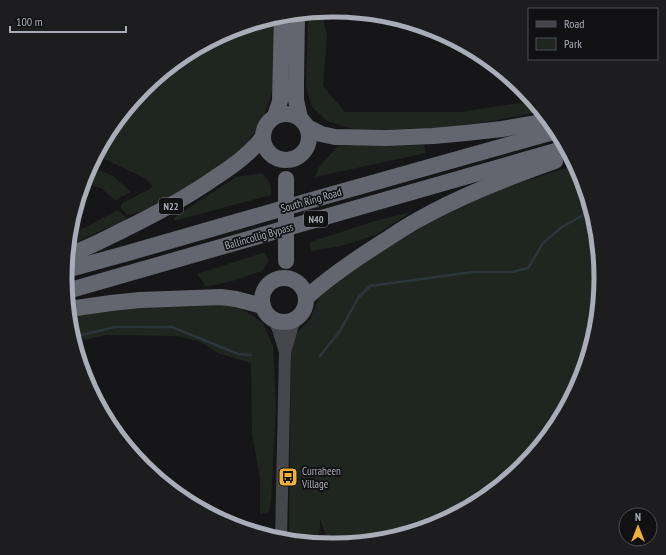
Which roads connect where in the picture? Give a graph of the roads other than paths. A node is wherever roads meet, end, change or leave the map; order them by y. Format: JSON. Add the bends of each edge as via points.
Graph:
{"nodes":[{"id":1,"x":297,"y":19,"type":"edge"},
{"id":2,"x":282,"y":22,"type":"edge"},
{"id":3,"x":275,"y":116,"type":"junction"},
{"id":4,"x":542,"y":122,"type":"edge"},
{"id":5,"x":304,"y":123,"type":"junction"},
{"id":6,"x":550,"y":133,"type":"edge"},
{"id":7,"x":262,"y":138,"type":"junction"},
{"id":8,"x":560,"y":150,"type":"edge"},
{"id":9,"x":298,"y":156,"type":"junction"},
{"id":10,"x":565,"y":158,"type":"edge"},
{"id":11,"x":279,"y":159,"type":"junction"},
{"id":12,"x":286,"y":179,"type":"junction"},
{"id":13,"x":74,"y":252,"type":"edge"},
{"id":14,"x":286,"y":261,"type":"junction"},
{"id":15,"x":73,"y":268,"type":"edge"},
{"id":16,"x":276,"y":279,"type":"junction"},
{"id":17,"x":297,"y":282,"type":"junction"},
{"id":18,"x":73,"y":289,"type":"edge"},
{"id":19,"x":306,"y":298,"type":"junction"},
{"id":20,"x":263,"y":306,"type":"junction"},
{"id":21,"x":75,"y":308,"type":"edge"},
{"id":22,"x":297,"y":317,"type":"junction"},
{"id":23,"x":273,"y":319,"type":"junction"},
{"id":24,"x":285,"y":352,"type":"junction"},
{"id":25,"x":281,"y":533,"type":"edge"}],
"edges":[{"from":1,"to":5,"type":"highway","via":[[296,100]]},
{"from":2,"to":3,"type":"highway","number":"N22","via":[[280,101]]},
{"from":3,"to":5,"type":"highway","via":[[294,115]]},
{"from":3,"to":7,"type":"highway","number":"N22","via":[[266,125]]},
{"from":4,"to":5,"type":"highway","via":[[466,133],[386,138],[335,137],[321,134]]},
{"from":5,"to":9,"type":"highway","via":[[309,140],[307,147]]},
{"from":6,"to":15,"type":"highway","name":"South Ring Road","number":"N40"},
{"from":7,"to":11,"type":"highway","via":[[267,151]]},
{"from":7,"to":13,"type":"highway","number":"N22","via":[[253,149],[227,170],[186,197],[139,223]]},
{"from":8,"to":18,"type":"highway","name":"Ballincollig Bypass","number":"N40"},
{"from":9,"to":11,"type":"highway","via":[[292,159]]},
{"from":9,"to":12,"type":"highway"},
{"from":10,"to":19,"type":"highway","via":[[495,184],[422,218],[342,268]]},
{"from":11,"to":12,"type":"highway"},
{"from":12,"to":14,"type":"highway","bridge":true},
{"from":14,"to":16,"type":"highway"},
{"from":14,"to":17,"type":"highway"},
{"from":16,"to":17,"type":"highway","via":[[291,279]]},
{"from":16,"to":20,"type":"highway","via":[[270,282],[263,293]]},
{"from":17,"to":19,"type":"highway"},
{"from":19,"to":22,"type":"highway","via":[[302,312]]},
{"from":20,"to":21,"type":"highway","via":[[230,298],[200,298],[140,300]]},
{"from":20,"to":23,"type":"highway"},
{"from":22,"to":23,"type":"highway","via":[[285,322]]},
{"from":22,"to":24,"type":"street"},
{"from":23,"to":24,"type":"street"},
{"from":24,"to":25,"type":"street"}]}
